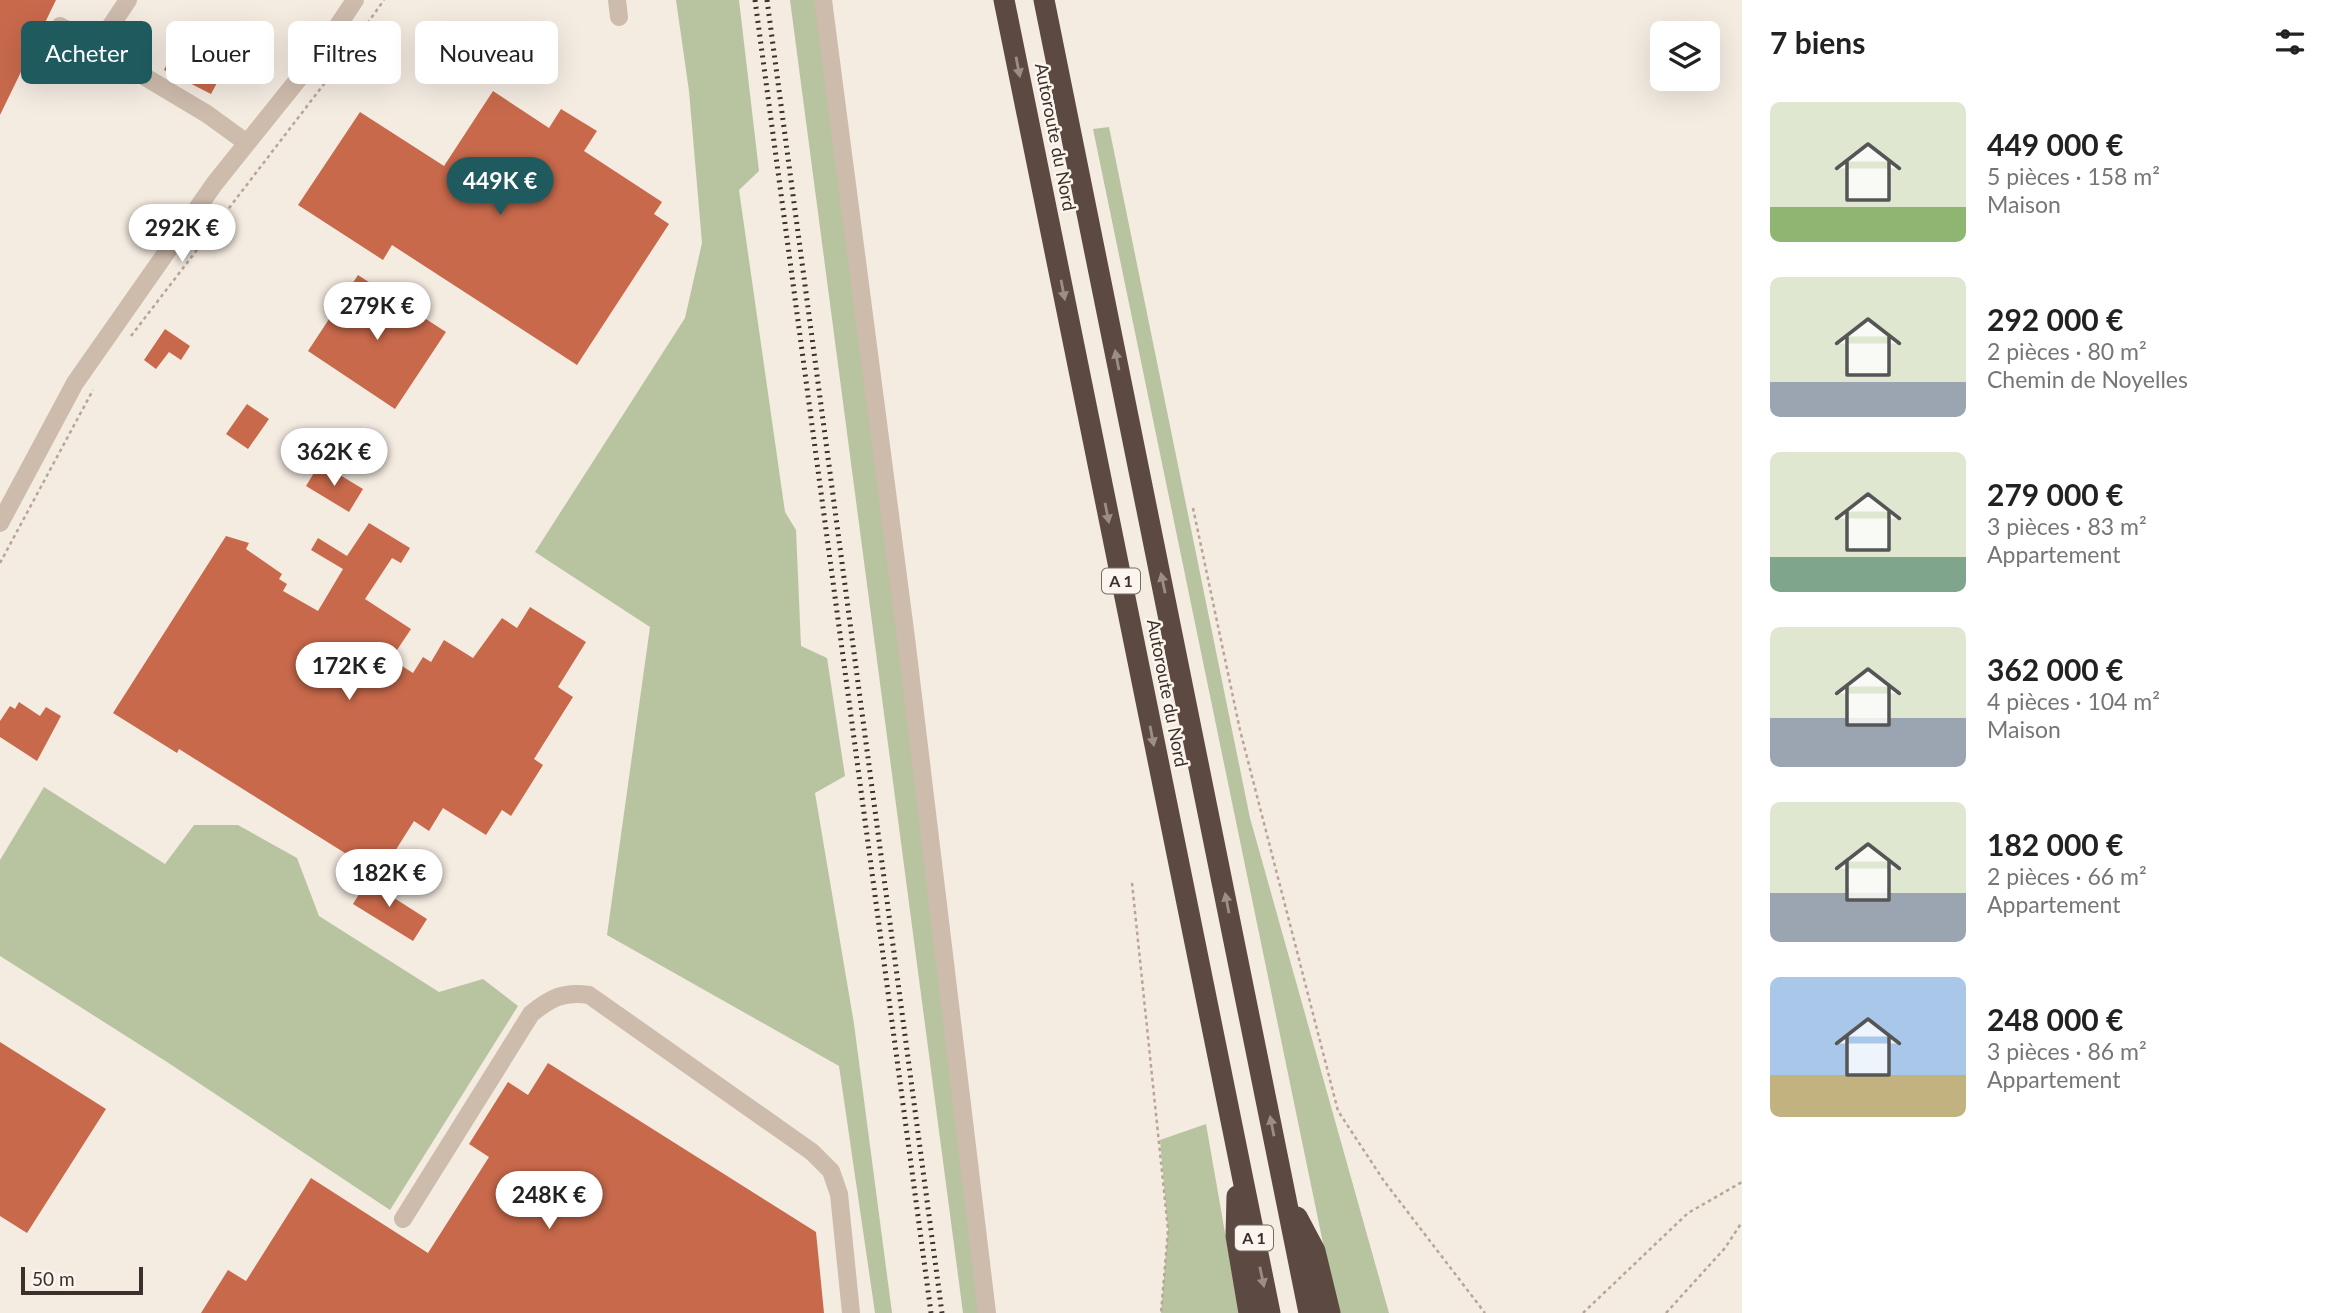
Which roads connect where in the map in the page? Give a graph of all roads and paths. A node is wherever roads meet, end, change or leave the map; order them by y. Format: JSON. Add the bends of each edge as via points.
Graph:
{"nodes":[{"id":1,"x":128,"y":0,"type":"edge"},
{"id":2,"x":355,"y":0,"type":"edge"},
{"id":3,"x":383,"y":0,"type":"edge"},
{"id":4,"x":823,"y":0,"type":"edge"},
{"id":5,"x":1004,"y":0,"type":"edge"},
{"id":6,"x":1044,"y":0,"type":"edge"},
{"id":7,"x":114,"y":21,"type":"edge"},
{"id":8,"x":152,"y":81,"type":"edge"},
{"id":9,"x":247,"y":143,"type":"junction"},
{"id":10,"x":125,"y":344,"type":"dead end"},
{"id":11,"x":94,"y":387,"type":"dead end"},
{"id":12,"x":1193,"y":508,"type":"dead end"},
{"id":13,"x":0,"y":523,"type":"edge"},
{"id":14,"x":0,"y":563,"type":"edge"},
{"id":15,"x":1132,"y":883,"type":"dead end"},
{"id":16,"x":1238,"y":1162,"type":"junction"},
{"id":17,"x":1742,"y":1182,"type":"edge"},
{"id":18,"x":1285,"y":1193,"type":"junction"},
{"id":19,"x":403,"y":1219,"type":"dead end"},
{"id":20,"x":1742,"y":1222,"type":"edge"},
{"id":21,"x":851,"y":1313,"type":"edge"},
{"id":22,"x":987,"y":1313,"type":"edge"},
{"id":23,"x":1161,"y":1313,"type":"edge"},
{"id":24,"x":1249,"y":1313,"type":"edge"},
{"id":25,"x":1270,"y":1313,"type":"edge"},
{"id":26,"x":1309,"y":1313,"type":"edge"},
{"id":27,"x":1330,"y":1313,"type":"edge"},
{"id":28,"x":1485,"y":1313,"type":"edge"},
{"id":29,"x":1583,"y":1313,"type":"edge"},
{"id":30,"x":1666,"y":1313,"type":"edge"}],
"edges":[{"from":1,"to":7,"type":"street"},
{"from":2,"to":9,"type":"street","via":[[321,51]]},
{"from":3,"to":10,"type":"path"},
{"from":4,"to":22,"type":"street"},
{"from":5,"to":16,"type":"highway","name":"Autoroute du Nord","number":"A 1","one_way":true},
{"from":18,"to":6,"type":"highway","name":"Autoroute du Nord","number":"A 1","one_way":true},
{"from":8,"to":9,"type":"street"},
{"from":9,"to":13,"type":"street","via":[[75,383]]},
{"from":11,"to":14,"type":"path"},
{"from":12,"to":28,"type":"path","via":[[1240,730],[1338,1111],[1384,1181]]},
{"from":15,"to":23,"type":"path","via":[[1168,1230]]},
{"from":16,"to":24,"type":"highway","via":[[1236,1236]]},
{"from":16,"to":25,"type":"highway","name":"Autoroute du Nord","number":"A 1","one_way":true},
{"from":17,"to":29,"type":"path","via":[[1688,1213]]},
{"from":18,"to":26,"type":"highway","name":"Autoroute du Nord","number":"A 1"},
{"from":18,"to":27,"type":"highway","via":[[1315,1251]]},
{"from":19,"to":21,"type":"street","via":[[531,1014],[560,995],[589,995],[812,1152],[831,1171],[839,1194]]},
{"from":20,"to":30,"type":"path","via":[[1725,1248]]}]}
